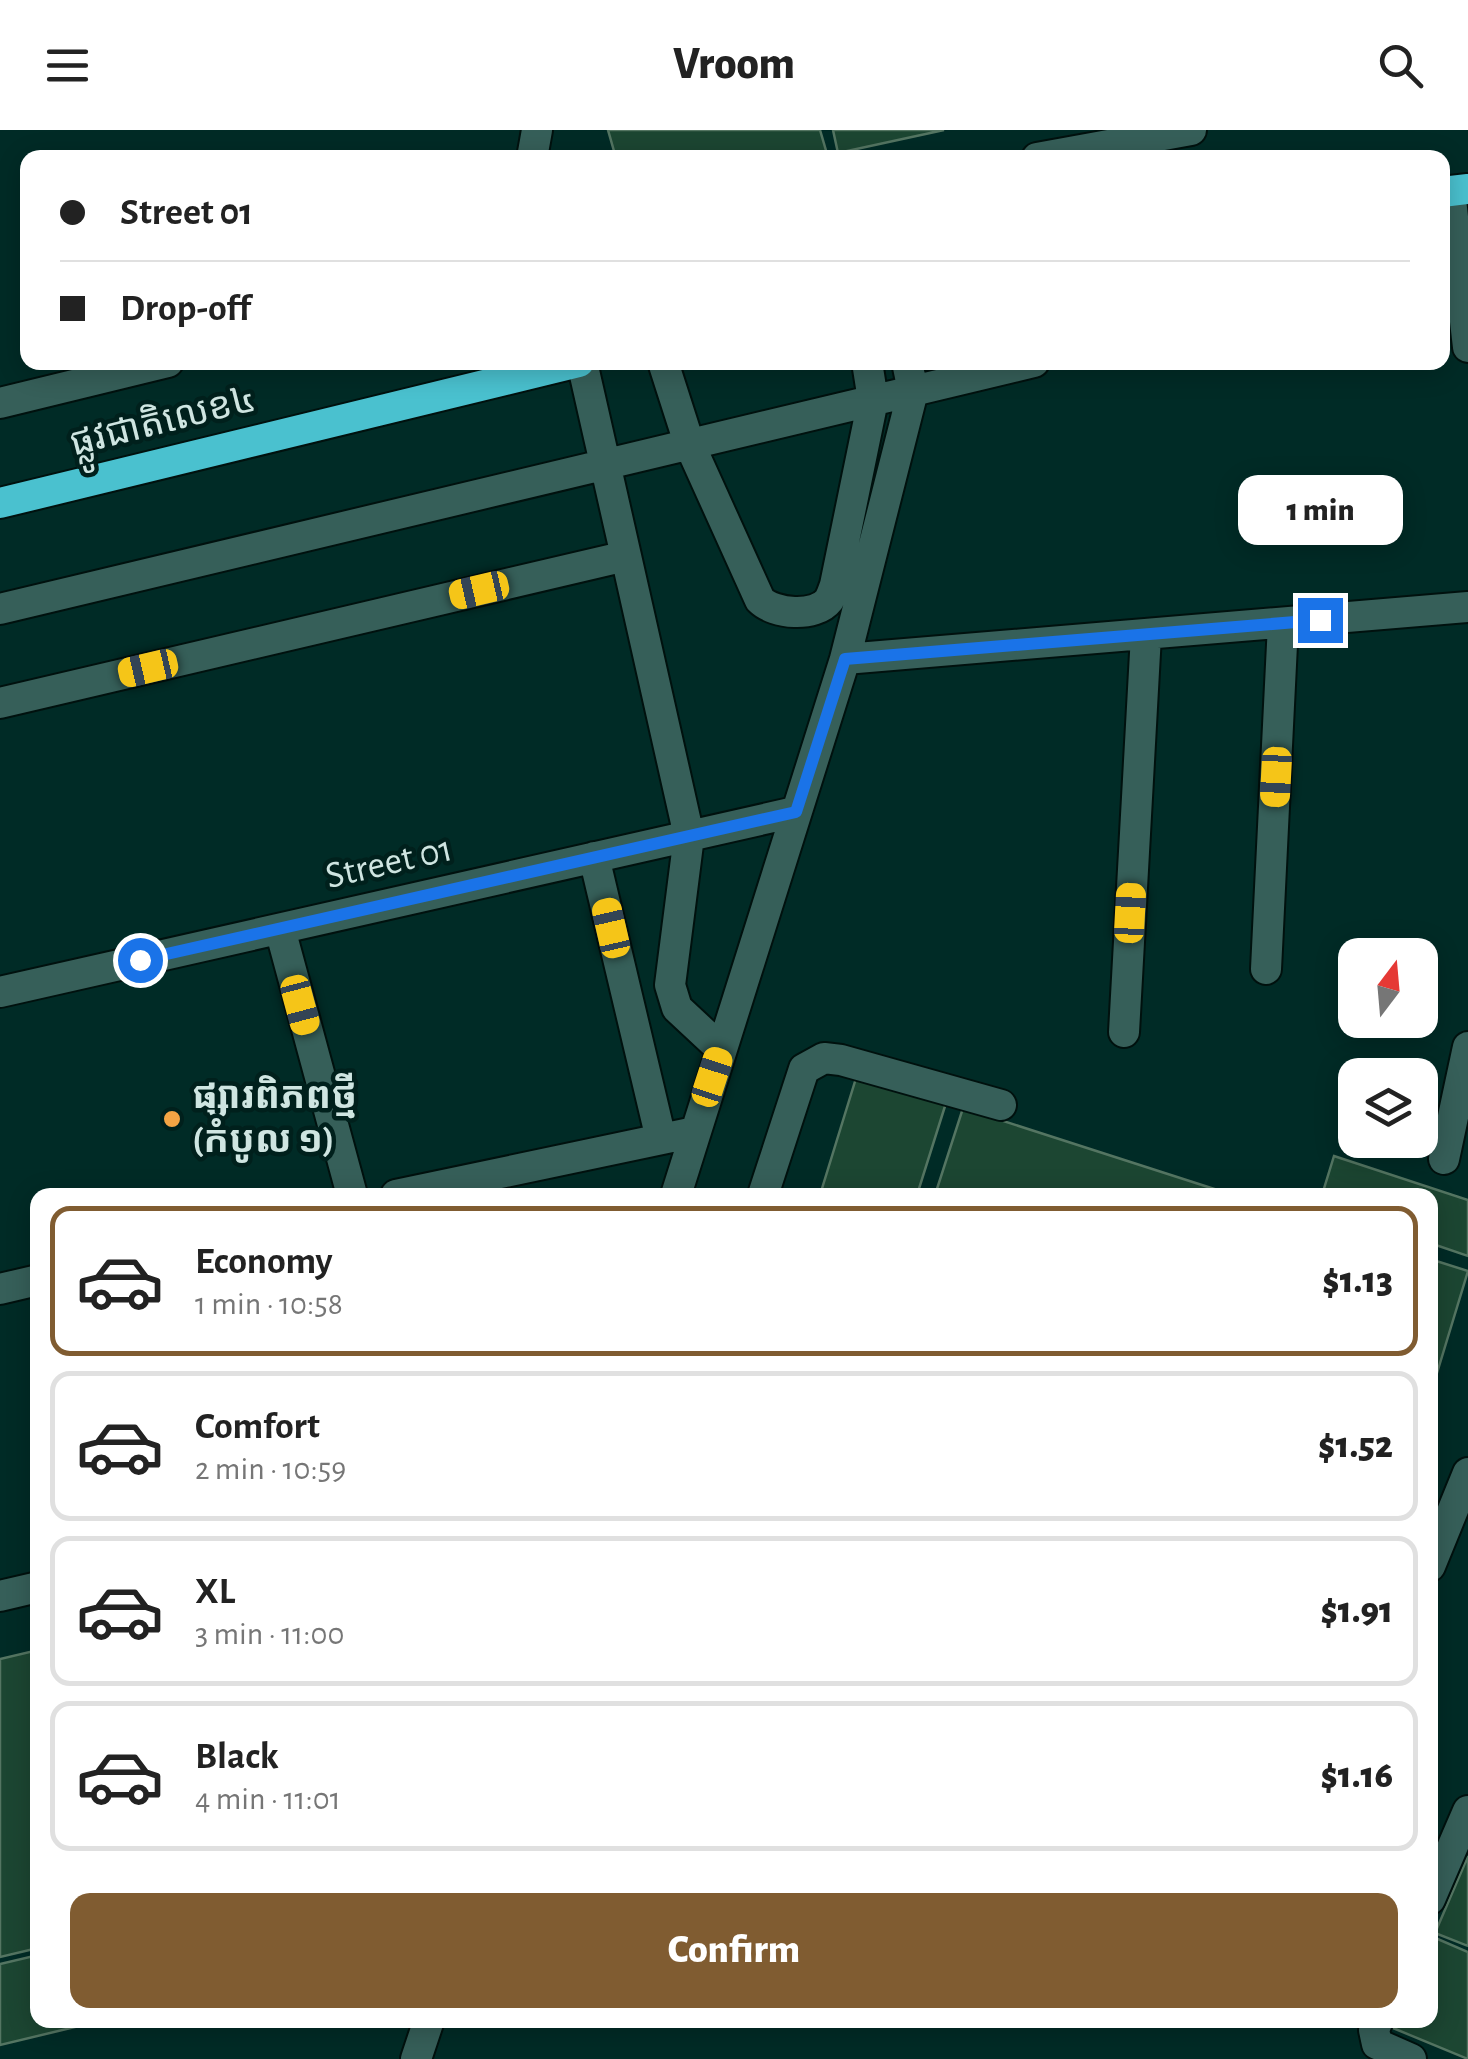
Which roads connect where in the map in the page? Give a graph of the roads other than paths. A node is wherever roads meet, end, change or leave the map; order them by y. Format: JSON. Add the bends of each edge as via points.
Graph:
{"nodes":[{"id":1,"x":1191,"y":130,"type":"edge"},
{"id":2,"x":1082,"y":150,"type":"edge"},
{"id":3,"x":1454,"y":191,"type":"edge"},
{"id":4,"x":1458,"y":294,"type":"edge"},
{"id":5,"x":1468,"y":347,"type":"edge"},
{"id":6,"x":136,"y":370,"type":"edge"},
{"id":7,"x":522,"y":370,"type":"edge"},
{"id":8,"x":582,"y":370,"type":"edge"},
{"id":9,"x":666,"y":370,"type":"edge"},
{"id":10,"x":868,"y":370,"type":"edge"},
{"id":11,"x":968,"y":370,"type":"edge"},
{"id":12,"x":910,"y":377,"type":"edge"},
{"id":13,"x":873,"y":400,"type":"junction"},
{"id":14,"x":0,"y":404,"type":"edge"},
{"id":15,"x":689,"y":444,"type":"junction"},
{"id":16,"x":606,"y":463,"type":"junction"},
{"id":17,"x":0,"y":502,"type":"edge"},
{"id":18,"x":626,"y":556,"type":"junction"},
{"id":19,"x":1468,"y":608,"type":"edge"},
{"id":20,"x":0,"y":609,"type":"edge"},
{"id":21,"x":1283,"y":624,"type":"junction"},
{"id":22,"x":1146,"y":635,"type":"junction"},
{"id":23,"x":845,"y":659,"type":"junction"},
{"id":24,"x":0,"y":703,"type":"edge"},
{"id":25,"x":796,"y":812,"type":"junction"},
{"id":26,"x":689,"y":836,"type":"junction"},
{"id":27,"x":594,"y":858,"type":"junction"},
{"id":28,"x":280,"y":928,"type":"junction"},
{"id":29,"x":1266,"y":969,"type":"dead end"},
{"id":30,"x":0,"y":992,"type":"edge"},
{"id":31,"x":1124,"y":1032,"type":"dead end"},
{"id":32,"x":1468,"y":1047,"type":"edge"},
{"id":33,"x":721,"y":1049,"type":"junction"},
{"id":34,"x":1001,"y":1105,"type":"dead end"},
{"id":35,"x":695,"y":1132,"type":"junction"},
{"id":36,"x":661,"y":1140,"type":"junction"},
{"id":37,"x":1444,"y":1158,"type":"dead end"},
{"id":38,"x":350,"y":1188,"type":"edge"},
{"id":39,"x":430,"y":1188,"type":"edge"},
{"id":40,"x":678,"y":1188,"type":"edge"},
{"id":41,"x":765,"y":1188,"type":"edge"},
{"id":42,"x":30,"y":1282,"type":"edge"},
{"id":43,"x":0,"y":1289,"type":"edge"},
{"id":44,"x":1468,"y":1473,"type":"edge"},
{"id":45,"x":1438,"y":1546,"type":"edge"},
{"id":46,"x":30,"y":1589,"type":"edge"},
{"id":47,"x":0,"y":1596,"type":"edge"},
{"id":48,"x":1468,"y":1811,"type":"edge"},
{"id":49,"x":1438,"y":1880,"type":"edge"},
{"id":50,"x":427,"y":2028,"type":"edge"},
{"id":51,"x":1375,"y":2028,"type":"edge"},
{"id":52,"x":416,"y":2059,"type":"edge"},
{"id":53,"x":1411,"y":2059,"type":"edge"}],
"edges":[{"from":1,"to":2,"type":"street"},
{"from":3,"to":4,"type":"street"},
{"from":4,"to":5,"type":"street"},
{"from":6,"to":14,"type":"street"},
{"from":7,"to":17,"type":"highway","name":"ផ្លូវជាតិលេខ៤"},
{"from":8,"to":16,"type":"street"},
{"from":9,"to":15,"type":"street"},
{"from":10,"to":13,"type":"street"},
{"from":11,"to":12,"type":"street"},
{"from":12,"to":13,"type":"street"},
{"from":12,"to":23,"type":"street"},
{"from":13,"to":15,"type":"street"},
{"from":13,"to":15,"type":"street","via":[[835,585],[819,608],[779,612],[760,600]]},
{"from":15,"to":16,"type":"street"},
{"from":16,"to":18,"type":"street"},
{"from":16,"to":20,"type":"street"},
{"from":18,"to":24,"type":"street"},
{"from":18,"to":26,"type":"street"},
{"from":19,"to":21,"type":"street"},
{"from":21,"to":22,"type":"street"},
{"from":21,"to":29,"type":"street"},
{"from":22,"to":23,"type":"street"},
{"from":22,"to":31,"type":"street"},
{"from":23,"to":25,"type":"street"},
{"from":25,"to":26,"type":"street","name":"Street 01"},
{"from":25,"to":33,"type":"street"},
{"from":26,"to":27,"type":"street","name":"Street 01"},
{"from":26,"to":33,"type":"street","via":[[670,985],[677,1008]]},
{"from":27,"to":28,"type":"street","name":"Street 01"},
{"from":27,"to":36,"type":"street"},
{"from":28,"to":30,"type":"street","name":"Street 01"},
{"from":28,"to":38,"type":"street"},
{"from":32,"to":37,"type":"street"},
{"from":33,"to":35,"type":"street"},
{"from":34,"to":41,"type":"street","via":[[824,1058],[804,1069]]},
{"from":35,"to":36,"type":"street"},
{"from":35,"to":40,"type":"street"},
{"from":36,"to":39,"type":"street"},
{"from":42,"to":43,"type":"street"},
{"from":44,"to":45,"type":"street"},
{"from":46,"to":47,"type":"street"},
{"from":48,"to":49,"type":"street"},
{"from":50,"to":52,"type":"street"},
{"from":51,"to":53,"type":"street","via":[[1377,2044]]}]}
